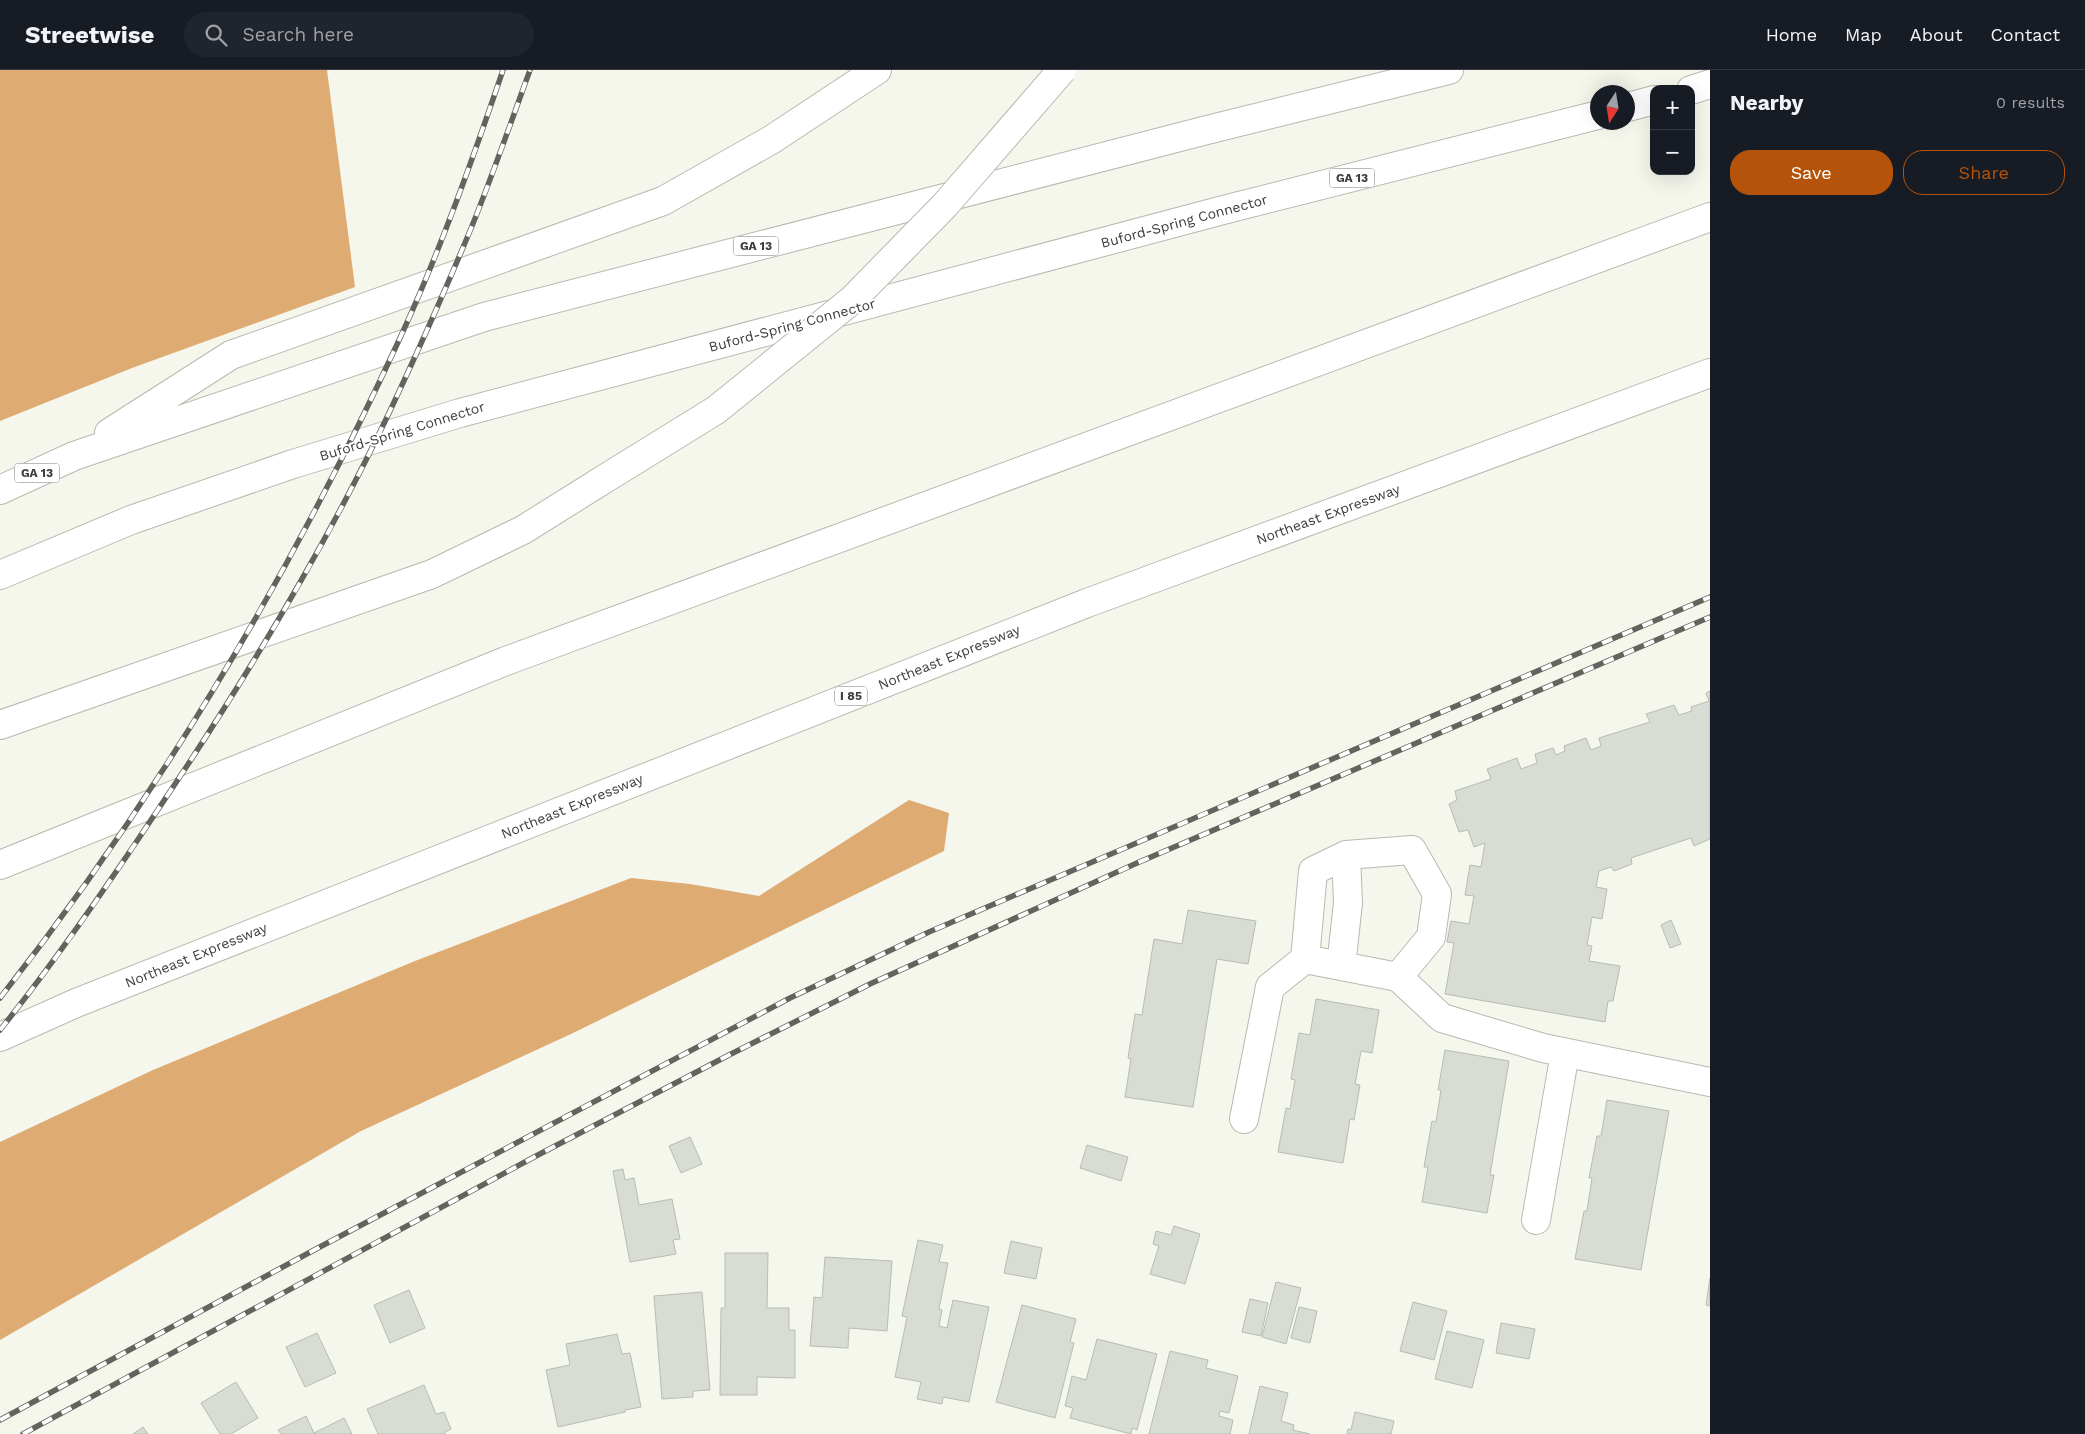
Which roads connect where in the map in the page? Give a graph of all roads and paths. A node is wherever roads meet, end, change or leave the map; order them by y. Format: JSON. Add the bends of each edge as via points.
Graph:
{"nodes":[{"id":1,"x":877,"y":70,"type":"edge"},
{"id":2,"x":1062,"y":70,"type":"edge"},
{"id":3,"x":1449,"y":70,"type":"edge"},
{"id":4,"x":1710,"y":84,"type":"edge"},
{"id":5,"x":1695,"y":89,"type":"edge"},
{"id":6,"x":1650,"y":101,"type":"edge"},
{"id":7,"x":1635,"y":105,"type":"edge"},
{"id":8,"x":1590,"y":117,"type":"edge"},
{"id":9,"x":1710,"y":217,"type":"edge"},
{"id":10,"x":1710,"y":373,"type":"edge"},
{"id":11,"x":74,"y":456,"type":"junction"},
{"id":12,"x":0,"y":490,"type":"edge"},
{"id":13,"x":0,"y":575,"type":"edge"},
{"id":14,"x":0,"y":725,"type":"edge"},
{"id":15,"x":1346,"y":856,"type":"junction"},
{"id":16,"x":0,"y":865,"type":"edge"},
{"id":17,"x":1305,"y":959,"type":"junction"},
{"id":18,"x":1342,"y":966,"type":"junction"},
{"id":19,"x":1398,"y":977,"type":"junction"},
{"id":20,"x":0,"y":1037,"type":"edge"},
{"id":21,"x":1565,"y":1053,"type":"junction"},
{"id":22,"x":1710,"y":1082,"type":"edge"},
{"id":23,"x":1244,"y":1120,"type":"dead end"},
{"id":24,"x":1536,"y":1220,"type":"dead end"}],
"edges":[{"from":1,"to":11,"type":"main road","via":[[771,140],[663,201],[231,355]]},
{"from":2,"to":14,"type":"main road","bridge":true,"via":[[945,204],[852,300],[716,410],[523,530],[432,574]]},
{"from":3,"to":11,"type":"main road","number":"GA 13","via":[[484,317]]},
{"from":4,"to":5,"type":"main road"},
{"from":6,"to":7,"type":"main road"},
{"from":8,"to":13,"type":"main road","name":"Buford-Spring Connector","number":"GA 13","via":[[460,412],[293,464],[131,520]]},
{"from":9,"to":16,"type":"main road","via":[[506,661]]},
{"from":10,"to":20,"type":"main road","name":"Northeast Expressway","number":"I 85","via":[[1087,603],[86,999]]},
{"from":11,"to":12,"type":"main road","number":"GA 13"},
{"from":15,"to":17,"type":"main road","via":[[1313,871]]},
{"from":15,"to":18,"type":"main road","via":[[1348,903]]},
{"from":15,"to":19,"type":"main road","via":[[1412,850],[1438,894],[1431,937]]},
{"from":17,"to":18,"type":"main road"},
{"from":17,"to":23,"type":"main road","via":[[1270,987]]},
{"from":18,"to":19,"type":"main road"},
{"from":19,"to":21,"type":"main road","via":[[1442,1018]]},
{"from":21,"to":22,"type":"main road"},
{"from":21,"to":24,"type":"main road"}]}
